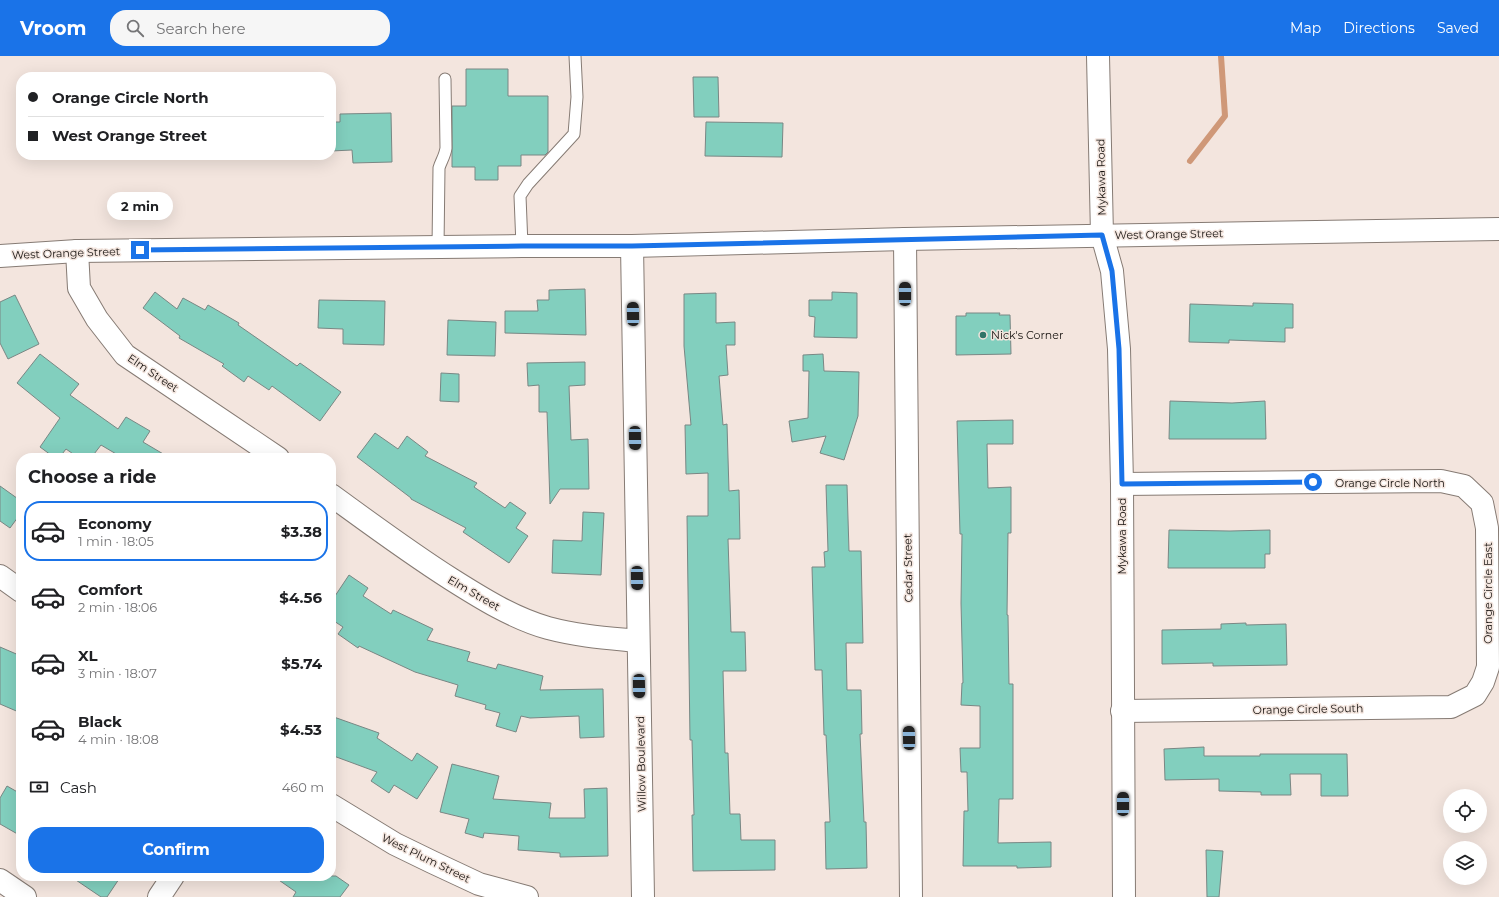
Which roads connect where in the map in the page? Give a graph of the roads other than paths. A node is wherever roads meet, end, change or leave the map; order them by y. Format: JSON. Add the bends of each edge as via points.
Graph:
{"nodes":[{"id":1,"x":575,"y":56,"type":"edge"},
{"id":2,"x":1098,"y":56,"type":"edge"},
{"id":3,"x":445,"y":80,"type":"dead end"},
{"id":4,"x":1499,"y":229,"type":"edge"},
{"id":5,"x":1102,"y":235,"type":"junction"},
{"id":6,"x":905,"y":239,"type":"junction"},
{"id":7,"x":522,"y":246,"type":"junction"},
{"id":8,"x":632,"y":246,"type":"junction"},
{"id":9,"x":438,"y":247,"type":"junction"},
{"id":10,"x":77,"y":251,"type":"junction"},
{"id":11,"x":0,"y":256,"type":"edge"},
{"id":12,"x":271,"y":453,"type":"edge"},
{"id":13,"x":1122,"y":484,"type":"junction"},
{"id":14,"x":336,"y":500,"type":"edge"},
{"id":15,"x":1482,"y":504,"type":"joint"},
{"id":16,"x":0,"y":576,"type":"edge"},
{"id":17,"x":16,"y":587,"type":"edge"},
{"id":18,"x":638,"y":641,"type":"junction"},
{"id":19,"x":1483,"y":682,"type":"joint"},
{"id":20,"x":1122,"y":711,"type":"junction"},
{"id":21,"x":336,"y":808,"type":"edge"},
{"id":22,"x":0,"y":880,"type":"edge"},
{"id":23,"x":170,"y":881,"type":"edge"},
{"id":24,"x":25,"y":897,"type":"edge"},
{"id":25,"x":159,"y":897,"type":"edge"},
{"id":26,"x":527,"y":897,"type":"edge"},
{"id":27,"x":643,"y":897,"type":"edge"},
{"id":28,"x":911,"y":897,"type":"edge"},
{"id":29,"x":1124,"y":897,"type":"edge"}],
"edges":[{"from":1,"to":7,"type":"lane","via":[[574,134],[520,196]]},
{"from":2,"to":5,"type":"street","name":"Mykawa Road"},
{"from":3,"to":9,"type":"lane","via":[[446,148],[439,168]]},
{"from":4,"to":5,"type":"street","name":"West Orange Street"},
{"from":5,"to":6,"type":"street","name":"West Orange Street"},
{"from":5,"to":13,"type":"street","name":"Mykawa Road","via":[[1112,271],[1119,349]]},
{"from":6,"to":8,"type":"street","name":"West Orange Street"},
{"from":6,"to":28,"type":"street","name":"Cedar Street"},
{"from":7,"to":8,"type":"street","name":"West Orange Street"},
{"from":7,"to":9,"type":"street","name":"West Orange Street"},
{"from":8,"to":18,"type":"street","name":"Willow Boulevard"},
{"from":9,"to":10,"type":"street","name":"West Orange Street"},
{"from":10,"to":11,"type":"street","name":"West Orange Street"},
{"from":10,"to":12,"type":"street","name":"Elm Street","via":[[79,288],[97,319],[125,355]]},
{"from":13,"to":15,"type":"street","name":"Orange Circle North","via":[[1440,481],[1464,486]]},
{"from":13,"to":20,"type":"street","name":"Mykawa Road"},
{"from":14,"to":18,"type":"street","name":"Elm Street","via":[[418,558],[484,600],[522,619],[548,628],[579,634]]},
{"from":15,"to":19,"type":"street","name":"Orange Circle East","via":[[1487,528],[1488,667]]},
{"from":16,"to":17,"type":"street"},
{"from":18,"to":27,"type":"street","name":"Willow Boulevard"},
{"from":19,"to":20,"type":"street","name":"Orange Circle South","via":[[1475,695],[1451,707]]},
{"from":20,"to":29,"type":"street","name":"Mykawa Road"},
{"from":21,"to":26,"type":"street","name":"West Plum Street","via":[[395,844],[479,884]]},
{"from":22,"to":24,"type":"street"},
{"from":23,"to":25,"type":"street"}]}
